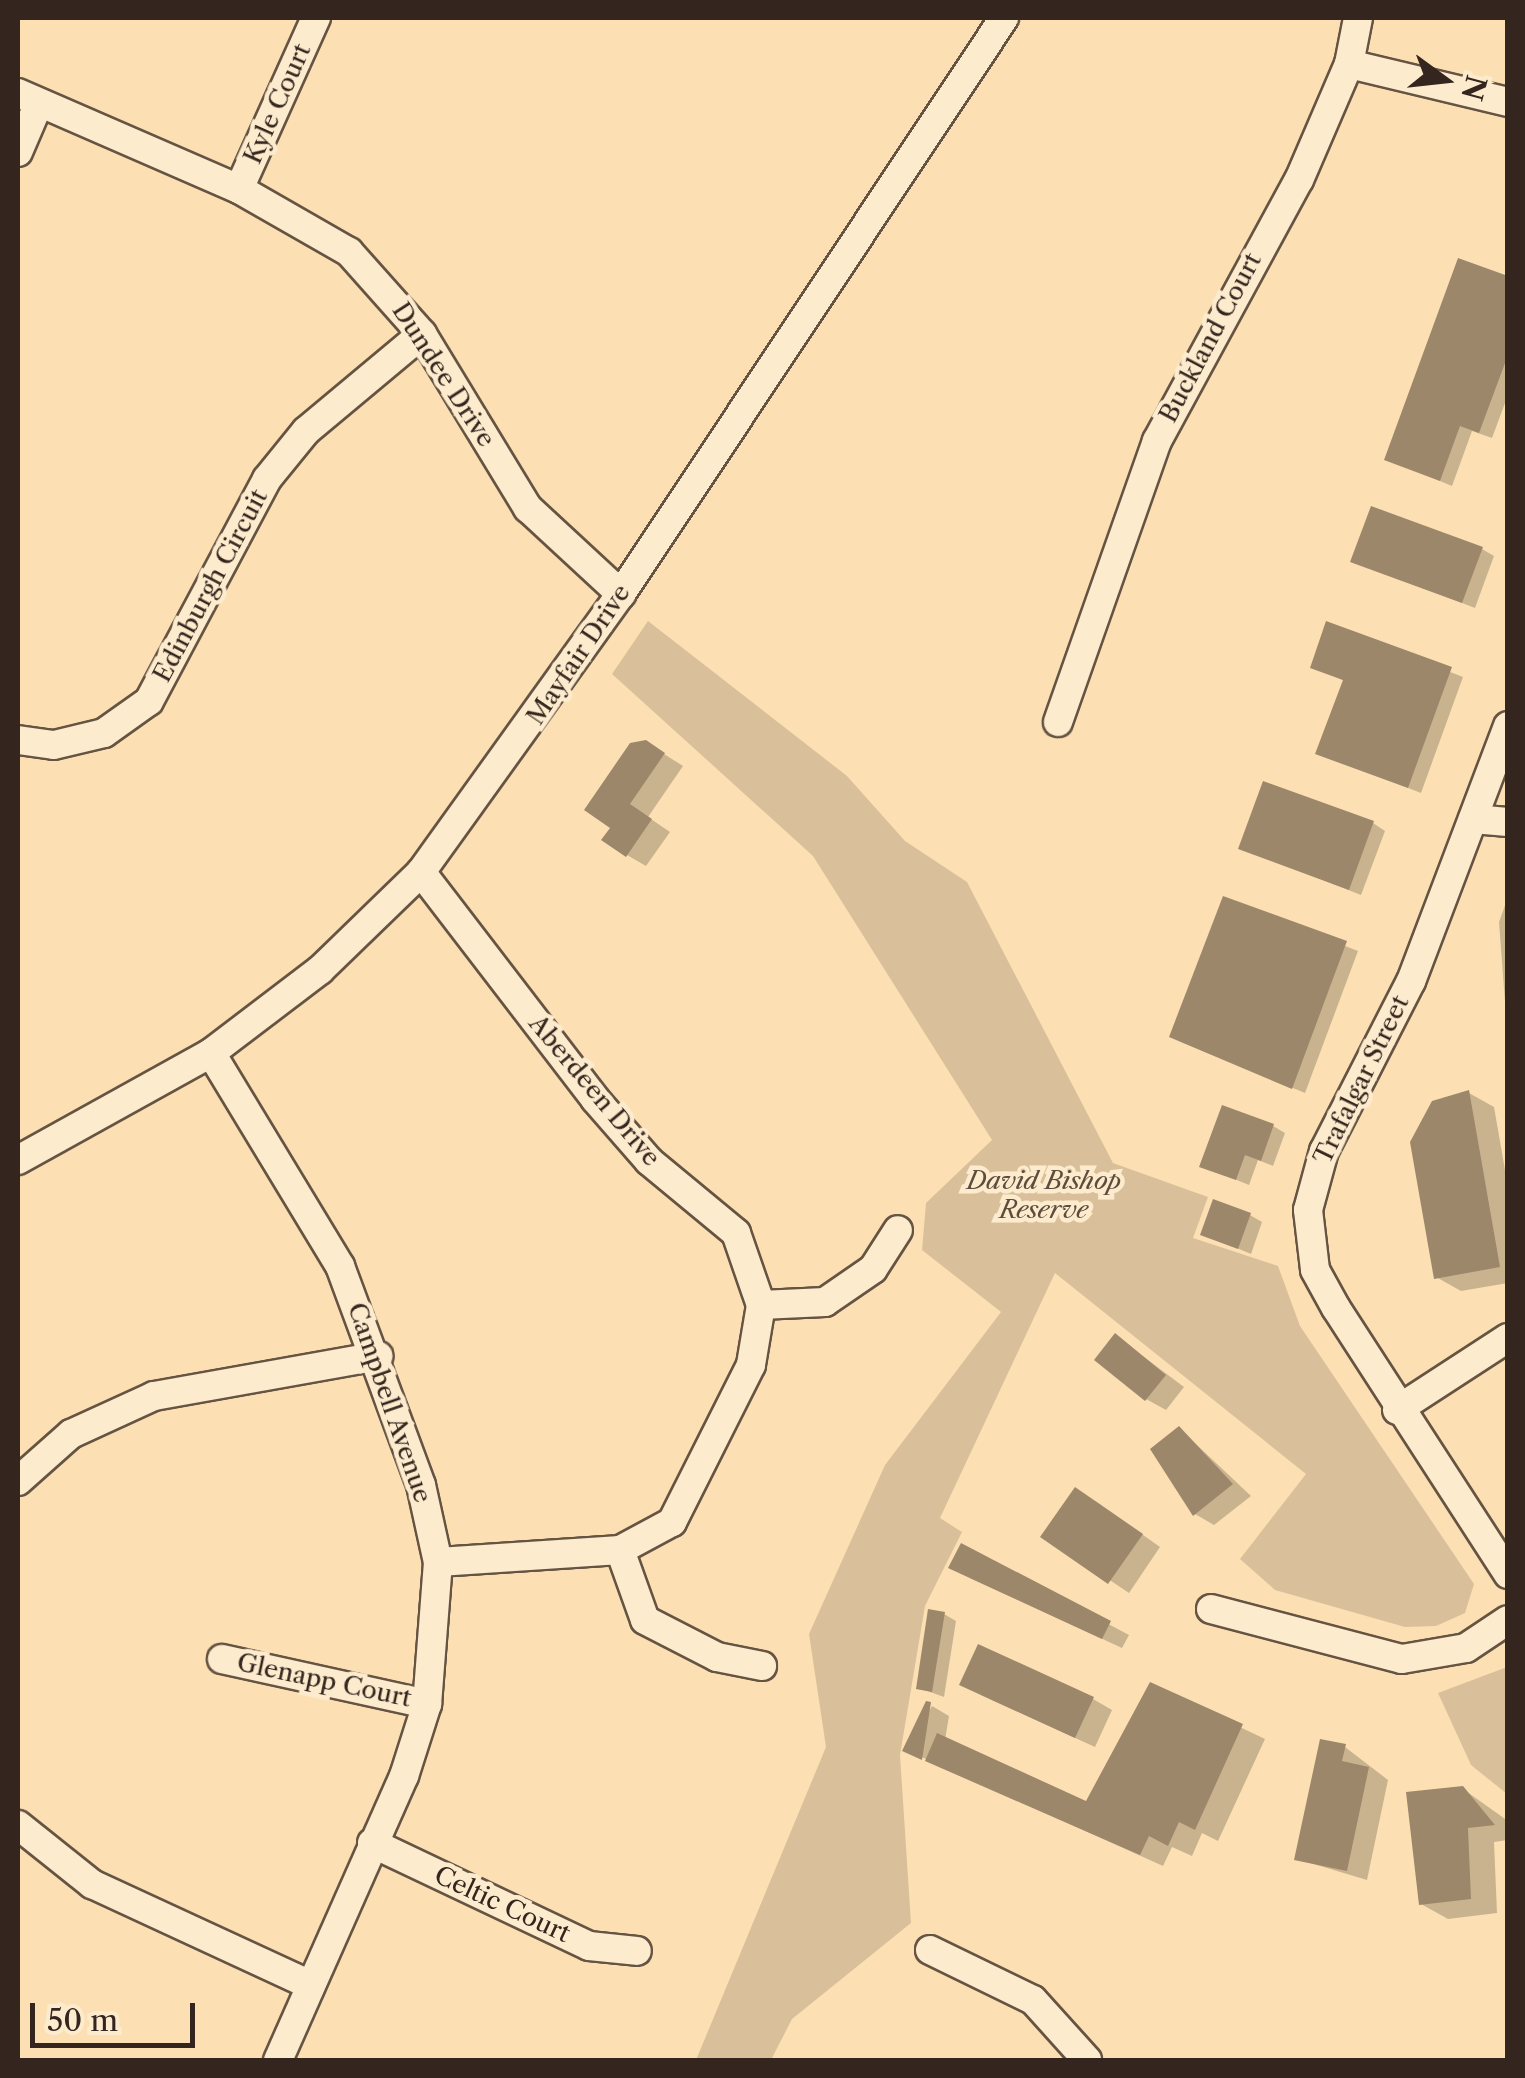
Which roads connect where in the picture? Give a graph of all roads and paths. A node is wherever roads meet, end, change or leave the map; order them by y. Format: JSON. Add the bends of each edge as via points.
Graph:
{"nodes":[{"id":1,"x":316,"y":18,"type":"edge"},
{"id":2,"x":1004,"y":18,"type":"edge"},
{"id":3,"x":1358,"y":18,"type":"edge"},
{"id":4,"x":1349,"y":64,"type":"junction"},
{"id":5,"x":28,"y":98,"type":"edge"},
{"id":6,"x":1508,"y":102,"type":"edge"},
{"id":7,"x":18,"y":152,"type":"edge"},
{"id":8,"x":240,"y":189,"type":"junction"},
{"id":9,"x":422,"y":334,"type":"junction"},
{"id":10,"x":621,"y":594,"type":"junction"},
{"id":11,"x":1058,"y":722,"type":"dead end"},
{"id":12,"x":1508,"y":726,"type":"edge"},
{"id":13,"x":18,"y":740,"type":"edge"},
{"id":14,"x":1473,"y":820,"type":"junction"},
{"id":15,"x":1508,"y":822,"type":"edge"},
{"id":16,"x":421,"y":872,"type":"junction"},
{"id":17,"x":210,"y":1053,"type":"junction"},
{"id":18,"x":18,"y":1160,"type":"edge"},
{"id":19,"x":898,"y":1230,"type":"dead end"},
{"id":20,"x":761,"y":1305,"type":"junction"},
{"id":21,"x":1508,"y":1338,"type":"edge"},
{"id":22,"x":378,"y":1356,"type":"junction"},
{"id":23,"x":1397,"y":1410,"type":"junction"},
{"id":24,"x":18,"y":1480,"type":"edge"},
{"id":25,"x":620,"y":1550,"type":"junction"},
{"id":26,"x":438,"y":1562,"type":"junction"},
{"id":27,"x":1508,"y":1574,"type":"edge"},
{"id":28,"x":1211,"y":1610,"type":"dead end"},
{"id":29,"x":1508,"y":1620,"type":"edge"},
{"id":30,"x":222,"y":1659,"type":"dead end"},
{"id":31,"x":762,"y":1666,"type":"dead end"},
{"id":32,"x":427,"y":1704,"type":"junction"},
{"id":33,"x":18,"y":1824,"type":"edge"},
{"id":34,"x":372,"y":1843,"type":"junction"},
{"id":35,"x":930,"y":1950,"type":"dead end"},
{"id":36,"x":636,"y":1951,"type":"dead end"},
{"id":37,"x":311,"y":1984,"type":"junction"},
{"id":38,"x":278,"y":2060,"type":"edge"},
{"id":39,"x":1088,"y":2060,"type":"edge"}],
"edges":[{"from":1,"to":8,"type":"street","name":"Kyle Court"},
{"from":2,"to":10,"type":"street","name":"Mayfair Drive"},
{"from":3,"to":4,"type":"street","name":"Buckland Court"},
{"from":4,"to":6,"type":"street"},
{"from":4,"to":11,"type":"street","name":"Buckland Court","via":[[1298,180],[1157,441]]},
{"from":5,"to":7,"type":"street"},
{"from":5,"to":8,"type":"street","name":"Dundee Drive"},
{"from":8,"to":9,"type":"street","name":"Dundee Drive","via":[[349,252]]},
{"from":9,"to":10,"type":"street","name":"Dundee Drive","via":[[528,508]]},
{"from":9,"to":13,"type":"street","name":"Edinburgh Circuit","via":[[306,431],[267,479],[148,701],[104,733],[54,745]]},
{"from":10,"to":16,"type":"street","name":"Mayfair Drive"},
{"from":12,"to":14,"type":"street","name":"Trafalgar Street"},
{"from":14,"to":15,"type":"street"},
{"from":14,"to":23,"type":"street","name":"Trafalgar Street","via":[[1411,982],[1324,1152],[1308,1210],[1315,1270]]},
{"from":16,"to":17,"type":"street","name":"Mayfair Drive","via":[[320,970]]},
{"from":16,"to":20,"type":"street","name":"Aberdeen Drive","via":[[595,1100],[649,1161],[736,1233]]},
{"from":17,"to":18,"type":"street","name":"Mayfair Drive"},
{"from":17,"to":22,"type":"street","name":"Campbell Avenue","via":[[280,1156]]},
{"from":19,"to":20,"type":"street","via":[[873,1269],[836,1296]]},
{"from":20,"to":25,"type":"street","name":"Aberdeen Drive","via":[[751,1365],[694,1492],[672,1522]]},
{"from":21,"to":23,"type":"street"},
{"from":22,"to":24,"type":"street","via":[[154,1396],[71,1434]]},
{"from":22,"to":26,"type":"street","name":"Campbell Avenue"},
{"from":23,"to":27,"type":"street","name":"Trafalgar Street"},
{"from":25,"to":26,"type":"street","name":"Aberdeen Drive"},
{"from":25,"to":31,"type":"street","via":[[645,1620],[716,1657]]},
{"from":26,"to":32,"type":"street","name":"Campbell Avenue"},
{"from":28,"to":29,"type":"street","via":[[1402,1659],[1466,1648]]},
{"from":30,"to":32,"type":"street","name":"Glenapp Court"},
{"from":32,"to":34,"type":"street","name":"Campbell Avenue"},
{"from":33,"to":37,"type":"street","via":[[92,1884]]},
{"from":34,"to":36,"type":"street","name":"Celtic Court","via":[[589,1946]]},
{"from":34,"to":37,"type":"street","name":"Campbell Avenue"},
{"from":35,"to":39,"type":"street","via":[[1033,2000]]},
{"from":37,"to":38,"type":"street","name":"Campbell Avenue"}]}
